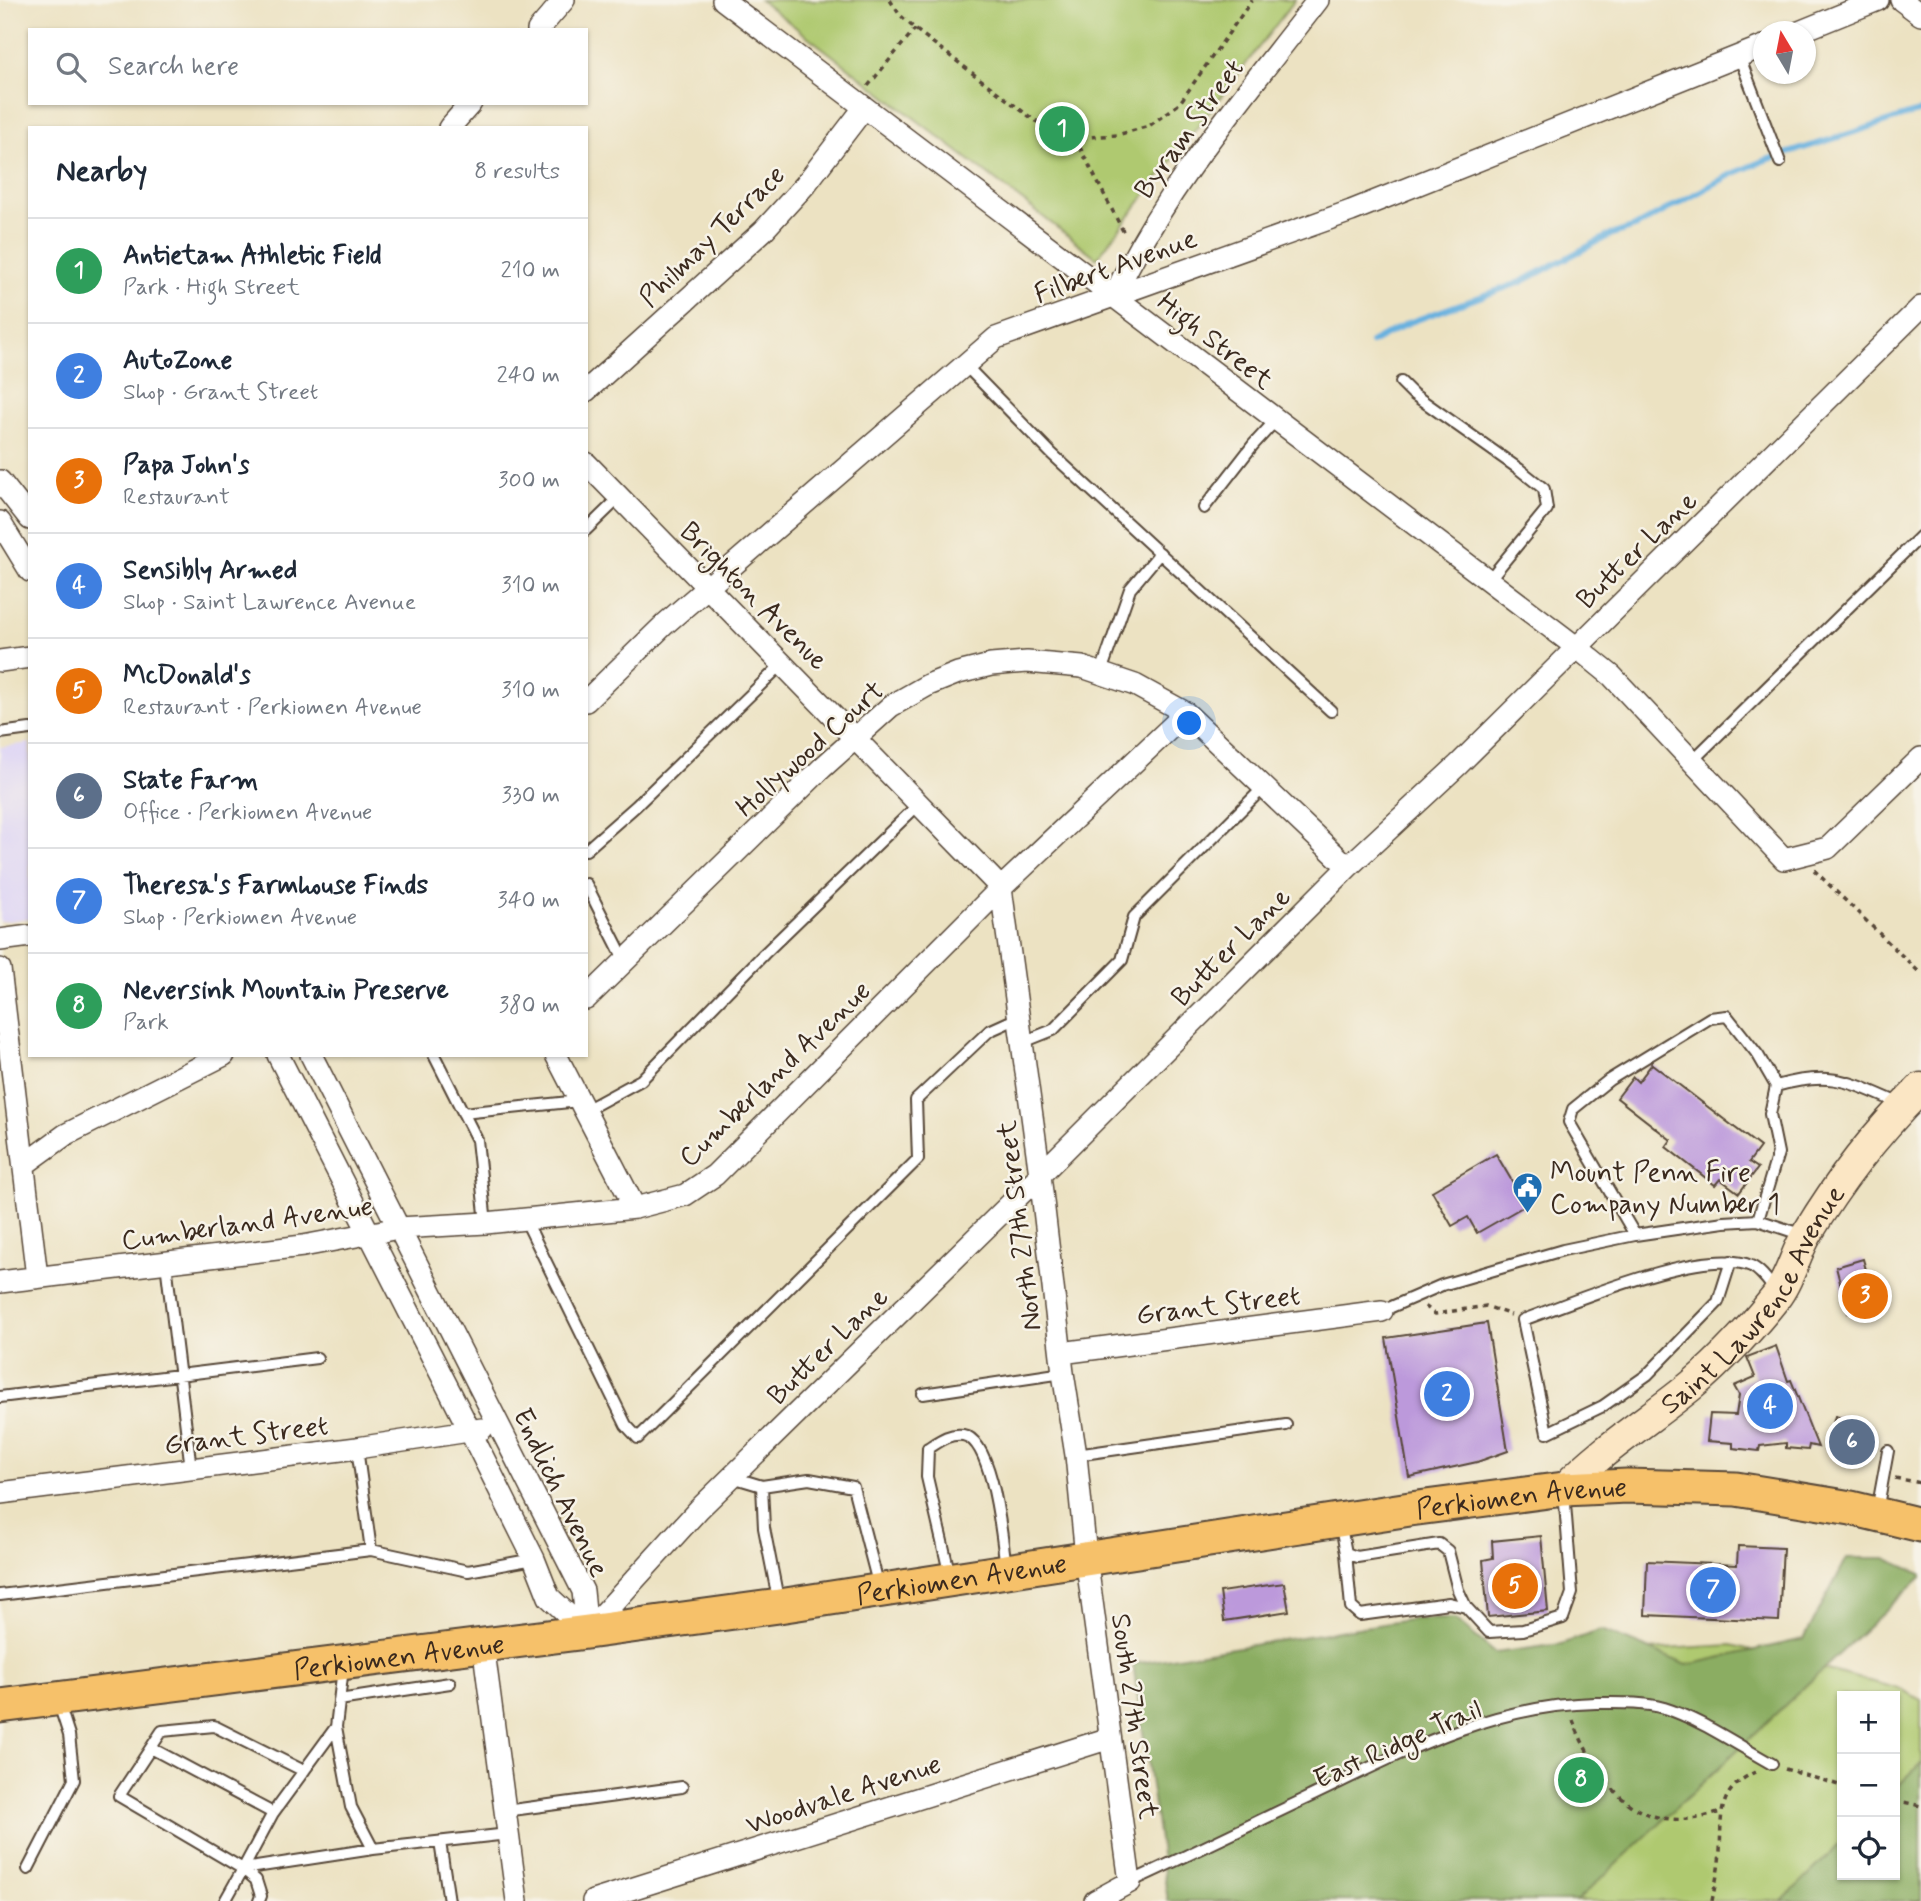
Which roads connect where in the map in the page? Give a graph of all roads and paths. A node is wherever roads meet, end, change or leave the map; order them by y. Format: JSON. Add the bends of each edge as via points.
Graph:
{"nodes":[{"id":1,"x":564,"y":0,"type":"edge"},
{"id":2,"x":723,"y":0,"type":"edge"},
{"id":3,"x":890,"y":0,"type":"edge"},
{"id":4,"x":1252,"y":0,"type":"edge"},
{"id":5,"x":1318,"y":0,"type":"edge"},
{"id":6,"x":1878,"y":0,"type":"edge"},
{"id":7,"x":1901,"y":0,"type":"edge"},
{"id":8,"x":1921,"y":15,"type":"edge"},
{"id":9,"x":1816,"y":25,"type":"edge"},
{"id":10,"x":540,"y":28,"type":"edge"},
{"id":11,"x":915,"y":29,"type":"junction"},
{"id":12,"x":1753,"y":50,"type":"edge"},
{"id":13,"x":1739,"y":56,"type":"junction"},
{"id":14,"x":864,"y":99,"type":"junction"},
{"id":15,"x":469,"y":105,"type":"edge"},
{"id":16,"x":451,"y":126,"type":"edge"},
{"id":17,"x":1075,"y":138,"type":"junction"},
{"id":18,"x":1780,"y":162,"type":"dead end"},
{"id":19,"x":1134,"y":253,"type":"junction"},
{"id":20,"x":1114,"y":296,"type":"junction"},
{"id":21,"x":1921,"y":307,"type":"edge"},
{"id":22,"x":966,"y":366,"type":"junction"},
{"id":23,"x":1401,"y":382,"type":"dead end"},
{"id":24,"x":588,"y":389,"type":"edge"},
{"id":25,"x":1275,"y":421,"type":"junction"},
{"id":26,"x":588,"y":465,"type":"edge"},
{"id":27,"x":0,"y":481,"type":"edge"},
{"id":28,"x":620,"y":498,"type":"junction"},
{"id":29,"x":1204,"y":508,"type":"dead end"},
{"id":30,"x":28,"y":516,"type":"edge"},
{"id":31,"x":0,"y":522,"type":"edge"},
{"id":32,"x":588,"y":528,"type":"edge"},
{"id":33,"x":1921,"y":536,"type":"edge"},
{"id":34,"x":1160,"y":553,"type":"junction"},
{"id":35,"x":28,"y":568,"type":"edge"},
{"id":36,"x":1488,"y":581,"type":"junction"},
{"id":37,"x":708,"y":586,"type":"junction"},
{"id":38,"x":1575,"y":646,"type":"junction"},
{"id":39,"x":28,"y":657,"type":"edge"},
{"id":40,"x":0,"y":661,"type":"edge"},
{"id":41,"x":783,"y":663,"type":"junction"},
{"id":42,"x":1101,"y":672,"type":"junction"},
{"id":43,"x":588,"y":699,"type":"edge"},
{"id":44,"x":1331,"y":711,"type":"dead end"},
{"id":45,"x":1186,"y":713,"type":"junction"},
{"id":46,"x":28,"y":729,"type":"edge"},
{"id":47,"x":0,"y":733,"type":"edge"},
{"id":48,"x":856,"y":737,"type":"junction"},
{"id":49,"x":1921,"y":758,"type":"edge"},
{"id":50,"x":1693,"y":760,"type":"junction"},
{"id":51,"x":1264,"y":787,"type":"junction"},
{"id":52,"x":920,"y":803,"type":"junction"},
{"id":53,"x":588,"y":848,"type":"edge"},
{"id":54,"x":1799,"y":855,"type":"junction"},
{"id":55,"x":1349,"y":867,"type":"junction"},
{"id":56,"x":588,"y":888,"type":"edge"},
{"id":57,"x":1001,"y":888,"type":"junction"},
{"id":58,"x":28,"y":936,"type":"edge"},
{"id":59,"x":0,"y":940,"type":"edge"},
{"id":60,"x":625,"y":961,"type":"junction"},
{"id":61,"x":0,"y":969,"type":"edge"},
{"id":62,"x":1921,"y":974,"type":"edge"},
{"id":63,"x":588,"y":997,"type":"edge"},
{"id":64,"x":1020,"y":1017,"type":"junction"},
{"id":65,"x":1023,"y":1042,"type":"junction"},
{"id":66,"x":220,"y":1057,"type":"edge"},
{"id":67,"x":279,"y":1057,"type":"edge"},
{"id":68,"x":312,"y":1057,"type":"edge"},
{"id":69,"x":435,"y":1057,"type":"edge"},
{"id":70,"x":557,"y":1057,"type":"edge"},
{"id":71,"x":1776,"y":1086,"type":"junction"},
{"id":72,"x":1912,"y":1096,"type":"edge"},
{"id":73,"x":581,"y":1106,"type":"junction"},
{"id":74,"x":463,"y":1113,"type":"junction"},
{"id":75,"x":25,"y":1164,"type":"junction"},
{"id":76,"x":1040,"y":1175,"type":"junction"},
{"id":77,"x":635,"y":1208,"type":"junction"},
{"id":78,"x":525,"y":1219,"type":"junction"},
{"id":79,"x":1758,"y":1220,"type":"junction"},
{"id":80,"x":486,"y":1223,"type":"junction"},
{"id":81,"x":400,"y":1228,"type":"junction"},
{"id":82,"x":369,"y":1234,"type":"junction"},
{"id":83,"x":1635,"y":1235,"type":"junction"},
{"id":84,"x":1806,"y":1236,"type":"junction"},
{"id":85,"x":1731,"y":1261,"type":"junction"},
{"id":86,"x":166,"y":1263,"type":"junction"},
{"id":87,"x":37,"y":1277,"type":"junction"},
{"id":88,"x":0,"y":1282,"type":"edge"},
{"id":89,"x":1778,"y":1294,"type":"junction"},
{"id":90,"x":1382,"y":1311,"type":"joint"},
{"id":91,"x":1435,"y":1314,"type":"dead end"},
{"id":92,"x":1523,"y":1320,"type":"junction"},
{"id":93,"x":317,"y":1358,"type":"dead end"},
{"id":94,"x":1062,"y":1363,"type":"junction"},
{"id":95,"x":180,"y":1375,"type":"junction"},
{"id":96,"x":923,"y":1394,"type":"dead end"},
{"id":97,"x":0,"y":1397,"type":"edge"},
{"id":98,"x":1286,"y":1425,"type":"dead end"},
{"id":99,"x":498,"y":1427,"type":"junction"},
{"id":100,"x":470,"y":1431,"type":"junction"},
{"id":101,"x":357,"y":1448,"type":"junction"},
{"id":102,"x":1888,"y":1451,"type":"dead end"},
{"id":103,"x":1076,"y":1455,"type":"junction"},
{"id":104,"x":191,"y":1469,"type":"junction"},
{"id":105,"x":732,"y":1477,"type":"junction"},
{"id":106,"x":762,"y":1486,"type":"junction"},
{"id":107,"x":1564,"y":1489,"type":"junction"},
{"id":108,"x":0,"y":1493,"type":"edge"},
{"id":109,"x":1876,"y":1514,"type":"junction"},
{"id":110,"x":1340,"y":1520,"type":"junction"},
{"id":111,"x":1921,"y":1525,"type":"edge"},
{"id":112,"x":371,"y":1550,"type":"junction"},
{"id":113,"x":1346,"y":1553,"type":"junction"},
{"id":114,"x":1086,"y":1557,"type":"junction"},
{"id":115,"x":534,"y":1559,"type":"junction"},
{"id":116,"x":1007,"y":1569,"type":"junction"},
{"id":117,"x":951,"y":1578,"type":"junction"},
{"id":118,"x":879,"y":1590,"type":"junction"},
{"id":119,"x":0,"y":1595,"type":"edge"},
{"id":120,"x":779,"y":1606,"type":"junction"},
{"id":121,"x":1466,"y":1607,"type":"junction"},
{"id":122,"x":587,"y":1632,"type":"junction"},
{"id":123,"x":483,"y":1644,"type":"junction"},
{"id":124,"x":344,"y":1661,"type":"junction"},
{"id":125,"x":450,"y":1684,"type":"dead end"},
{"id":126,"x":57,"y":1699,"type":"junction"},
{"id":127,"x":339,"y":1700,"type":"junction"},
{"id":128,"x":0,"y":1706,"type":"edge"},
{"id":129,"x":1571,"y":1717,"type":"dead end"},
{"id":130,"x":336,"y":1727,"type":"junction"},
{"id":131,"x":1110,"y":1738,"type":"junction"},
{"id":132,"x":151,"y":1748,"type":"junction"},
{"id":133,"x":1772,"y":1764,"type":"dead end"},
{"id":134,"x":304,"y":1771,"type":"junction"},
{"id":135,"x":682,"y":1787,"type":"dead end"},
{"id":136,"x":1900,"y":1801,"type":"edge"},
{"id":137,"x":1921,"y":1806,"type":"edge"},
{"id":138,"x":506,"y":1811,"type":"junction"},
{"id":139,"x":273,"y":1813,"type":"junction"},
{"id":140,"x":509,"y":1834,"type":"junction"},
{"id":141,"x":440,"y":1842,"type":"junction"},
{"id":142,"x":373,"y":1849,"type":"junction"},
{"id":143,"x":28,"y":1869,"type":"dead end"},
{"id":144,"x":243,"y":1869,"type":"junction"},
{"id":145,"x":1130,"y":1882,"type":"junction"},
{"id":146,"x":225,"y":1901,"type":"edge"},
{"id":147,"x":259,"y":1901,"type":"edge"},
{"id":148,"x":449,"y":1901,"type":"edge"},
{"id":149,"x":517,"y":1901,"type":"edge"},
{"id":150,"x":593,"y":1901,"type":"edge"},
{"id":151,"x":1095,"y":1901,"type":"edge"},
{"id":152,"x":1712,"y":1901,"type":"edge"}],
"edges":[{"from":1,"to":10,"type":"street"},
{"from":2,"to":14,"type":"street","name":"High Street"},
{"from":3,"to":11,"type":"path"},
{"from":4,"to":17,"type":"path","via":[[1179,104],[1149,127]]},
{"from":5,"to":19,"type":"street","name":"Byram Street","via":[[1169,195]]},
{"from":6,"to":9,"type":"street"},
{"from":7,"to":8,"type":"street"},
{"from":11,"to":14,"type":"path"},
{"from":11,"to":17,"type":"path","via":[[1034,120]]},
{"from":12,"to":13,"type":"street","name":"Filbert Avenue"},
{"from":13,"to":18,"type":"lane"},
{"from":13,"to":20,"type":"street","name":"Filbert Avenue","via":[[1363,206]]},
{"from":14,"to":20,"type":"street","name":"High Street"},
{"from":14,"to":24,"type":"street","name":"Philmay Terrace","via":[[804,185],[762,231]]},
{"from":15,"to":16,"type":"street"},
{"from":17,"to":19,"type":"path"},
{"from":19,"to":20,"type":"street","name":"Byram Street"},
{"from":20,"to":22,"type":"street","name":"Filbert Avenue","via":[[996,338]]},
{"from":20,"to":25,"type":"street","name":"High Street"},
{"from":21,"to":38,"type":"street","name":"Butter Lane"},
{"from":22,"to":34,"type":"lane","via":[[1052,454]]},
{"from":22,"to":37,"type":"street","name":"Filbert Avenue"},
{"from":23,"to":36,"type":"lane","via":[[1544,489],[1546,509]]},
{"from":25,"to":29,"type":"lane"},
{"from":25,"to":36,"type":"street","name":"High Street"},
{"from":26,"to":28,"type":"street","name":"Brighton Avenue"},
{"from":27,"to":30,"type":"street"},
{"from":28,"to":32,"type":"lane"},
{"from":28,"to":37,"type":"street","name":"Brighton Avenue"},
{"from":31,"to":35,"type":"street"},
{"from":33,"to":50,"type":"lane"},
{"from":34,"to":42,"type":"lane","via":[[1130,589]]},
{"from":34,"to":44,"type":"lane"},
{"from":36,"to":38,"type":"street","name":"High Street"},
{"from":37,"to":41,"type":"street","name":"Brighton Avenue"},
{"from":37,"to":43,"type":"street","name":"Filbert Avenue"},
{"from":38,"to":50,"type":"street","name":"High Street","via":[[1612,676]]},
{"from":38,"to":55,"type":"street","name":"Butter Lane"},
{"from":39,"to":40,"type":"street"},
{"from":41,"to":48,"type":"street","name":"Brighton Avenue"},
{"from":41,"to":53,"type":"lane"},
{"from":42,"to":45,"type":"street","name":"Hollywood Court","via":[[1135,684]]},
{"from":42,"to":48,"type":"street","name":"Hollywood Court","via":[[1027,662],[958,673],[891,706]]},
{"from":45,"to":51,"type":"street","name":"Hollywood Court"},
{"from":45,"to":57,"type":"street","name":"Cumberland Avenue"},
{"from":46,"to":47,"type":"lane"},
{"from":48,"to":52,"type":"street","name":"Brighton Avenue"},
{"from":48,"to":60,"type":"street","name":"Hollywood Court"},
{"from":49,"to":54,"type":"street","via":[[1828,848]]},
{"from":50,"to":54,"type":"street","name":"High Street","via":[[1784,859]]},
{"from":51,"to":55,"type":"street","name":"Hollywood Court"},
{"from":51,"to":65,"type":"lane","via":[[1134,917],[1122,960],[1053,1030]]},
{"from":52,"to":57,"type":"street","name":"Brighton Avenue"},
{"from":52,"to":73,"type":"lane","via":[[641,1080]]},
{"from":54,"to":62,"type":"path"},
{"from":55,"to":76,"type":"street","name":"Butter Lane"},
{"from":56,"to":60,"type":"lane"},
{"from":57,"to":64,"type":"street","name":"North 27th Street"},
{"from":57,"to":77,"type":"street","name":"Cumberland Avenue","via":[[715,1175],[685,1195]]},
{"from":58,"to":59,"type":"street"},
{"from":60,"to":63,"type":"street","name":"Hollywood Court"},
{"from":61,"to":75,"type":"street"},
{"from":64,"to":65,"type":"street","name":"North 27th Street"},
{"from":64,"to":78,"type":"lane","via":[[989,1031],[916,1100],[918,1159],[638,1438],[626,1424]]},
{"from":65,"to":76,"type":"street","name":"North 27th Street"},
{"from":66,"to":75,"type":"street","via":[[65,1135]]},
{"from":67,"to":82,"type":"street","name":"Endlich Avenue"},
{"from":68,"to":81,"type":"street","name":"Endlich Avenue"},
{"from":69,"to":74,"type":"lane"},
{"from":70,"to":73,"type":"street"},
{"from":71,"to":72,"type":"lane","via":[[1803,1078],[1832,1077]]},
{"from":71,"to":79,"type":"lane","via":[[1770,1114],[1778,1153]]},
{"from":71,"to":83,"type":"lane","via":[[1727,1016],[1710,1018],[1609,1080],[1573,1109],[1569,1122]]},
{"from":72,"to":84,"type":"main road","name":"Saint Lawrence Avenue","via":[[1849,1173]]},
{"from":73,"to":74,"type":"lane"},
{"from":73,"to":77,"type":"street"},
{"from":74,"to":80,"type":"lane","via":[[477,1140]]},
{"from":75,"to":87,"type":"street"},
{"from":76,"to":94,"type":"street","name":"North 27th Street"},
{"from":76,"to":105,"type":"street","name":"Butter Lane"},
{"from":77,"to":78,"type":"street","name":"Cumberland Avenue"},
{"from":78,"to":80,"type":"street","name":"Cumberland Avenue"},
{"from":79,"to":83,"type":"lane"},
{"from":79,"to":84,"type":"lane"},
{"from":80,"to":81,"type":"street","name":"Cumberland Avenue"},
{"from":81,"to":82,"type":"street","name":"Cumberland Avenue"},
{"from":81,"to":99,"type":"street","name":"Endlich Avenue"},
{"from":82,"to":86,"type":"street","name":"Cumberland Avenue","via":[[303,1247]]},
{"from":82,"to":100,"type":"street","name":"Endlich Avenue"},
{"from":83,"to":90,"type":"lane","via":[[1563,1250],[1442,1285]]},
{"from":84,"to":89,"type":"main road","name":"Saint Lawrence Avenue"},
{"from":85,"to":89,"type":"lane","via":[[1763,1274]]},
{"from":85,"to":92,"type":"lane","via":[[1661,1270]]},
{"from":85,"to":92,"type":"lane","via":[[1718,1302],[1647,1375],[1603,1406],[1548,1433]]},
{"from":86,"to":87,"type":"street","name":"Cumberland Avenue"},
{"from":86,"to":95,"type":"lane"},
{"from":87,"to":88,"type":"street","name":"Cumberland Avenue"},
{"from":89,"to":107,"type":"main road","name":"Saint Lawrence Avenue","via":[[1693,1383],[1587,1465]]},
{"from":90,"to":94,"type":"street","name":"Grant Street"},
{"from":91,"to":92,"type":"path","via":[[1486,1306]]},
{"from":93,"to":95,"type":"lane"},
{"from":94,"to":96,"type":"lane"},
{"from":94,"to":103,"type":"street","name":"North 27th Street"},
{"from":95,"to":97,"type":"lane"},
{"from":95,"to":104,"type":"lane"},
{"from":98,"to":103,"type":"lane"},
{"from":99,"to":100,"type":"street","name":"Grant Street"},
{"from":99,"to":122,"type":"street","name":"Endlich Avenue","via":[[583,1591]]},
{"from":100,"to":101,"type":"street","name":"Grant Street"},
{"from":100,"to":115,"type":"street","name":"Endlich Avenue"},
{"from":101,"to":104,"type":"street","name":"Grant Street"},
{"from":101,"to":112,"type":"lane"},
{"from":102,"to":109,"type":"lane"},
{"from":103,"to":114,"type":"street","name":"North 27th Street"},
{"from":104,"to":108,"type":"street","name":"Grant Street"},
{"from":105,"to":106,"type":"lane"},
{"from":105,"to":122,"type":"street","name":"Butter Lane"},
{"from":106,"to":118,"type":"lane","via":[[809,1479],[853,1487]]},
{"from":106,"to":120,"type":"lane","via":[[764,1528]]},
{"from":107,"to":109,"type":"main road","name":"Perkiomen Avenue","via":[[1736,1489]]},
{"from":107,"to":110,"type":"main road","name":"Perkiomen Avenue"},
{"from":107,"to":121,"type":"lane","via":[[1572,1593],[1563,1618],[1523,1630],[1489,1632]]},
{"from":109,"to":111,"type":"main road","name":"Perkiomen Avenue"},
{"from":110,"to":113,"type":"lane"},
{"from":110,"to":114,"type":"main road","name":"Perkiomen Avenue"},
{"from":112,"to":115,"type":"lane","via":[[468,1571]]},
{"from":112,"to":119,"type":"lane"},
{"from":113,"to":121,"type":"lane","via":[[1357,1557],[1439,1544],[1448,1551]]},
{"from":113,"to":121,"type":"lane","via":[[1351,1606],[1360,1615],[1449,1603]]},
{"from":114,"to":116,"type":"main road","name":"Perkiomen Avenue"},
{"from":114,"to":131,"type":"street","name":"South 27th Street"},
{"from":115,"to":122,"type":"street","name":"Endlich Avenue","via":[[550,1597]]},
{"from":116,"to":117,"type":"main road","name":"Perkiomen Avenue"},
{"from":116,"to":117,"type":"lane","via":[[996,1497],[983,1455],[976,1442],[964,1435],[944,1437],[928,1448],[927,1477]]},
{"from":117,"to":118,"type":"main road","name":"Perkiomen Avenue"},
{"from":118,"to":120,"type":"main road","name":"Perkiomen Avenue"},
{"from":120,"to":122,"type":"main road","name":"Perkiomen Avenue"},
{"from":122,"to":123,"type":"main road","name":"Perkiomen Avenue"},
{"from":123,"to":124,"type":"main road","name":"Perkiomen Avenue"},
{"from":123,"to":138,"type":"street"},
{"from":124,"to":126,"type":"main road","name":"Perkiomen Avenue"},
{"from":124,"to":127,"type":"lane"},
{"from":125,"to":127,"type":"lane"},
{"from":126,"to":128,"type":"main road","name":"Perkiomen Avenue"},
{"from":126,"to":143,"type":"lane","via":[[69,1735],[74,1780]]},
{"from":127,"to":130,"type":"lane"},
{"from":129,"to":152,"type":"path","via":[[1600,1773],[1640,1811],[1685,1819],[1720,1812],[1720,1854]]},
{"from":130,"to":134,"type":"lane"},
{"from":130,"to":142,"type":"lane","via":[[351,1807]]},
{"from":131,"to":145,"type":"street","name":"South 27th Street"},
{"from":131,"to":150,"type":"street","name":"Woodvale Avenue"},
{"from":132,"to":134,"type":"lane","via":[[162,1731],[214,1726]]},
{"from":132,"to":139,"type":"lane"},
{"from":132,"to":144,"type":"lane","via":[[120,1796]]},
{"from":133,"to":145,"type":"lane","via":[[1665,1709],[1629,1702],[1528,1709],[1420,1744]]},
{"from":134,"to":139,"type":"lane"},
{"from":135,"to":138,"type":"lane"},
{"from":136,"to":137,"type":"path"},
{"from":138,"to":140,"type":"street"},
{"from":139,"to":144,"type":"lane"},
{"from":140,"to":141,"type":"lane"},
{"from":140,"to":149,"type":"street"},
{"from":141,"to":142,"type":"lane"},
{"from":141,"to":148,"type":"lane"},
{"from":142,"to":144,"type":"lane"},
{"from":144,"to":146,"type":"lane"},
{"from":144,"to":147,"type":"lane","via":[[256,1880]]},
{"from":145,"to":151,"type":"street"}]}
